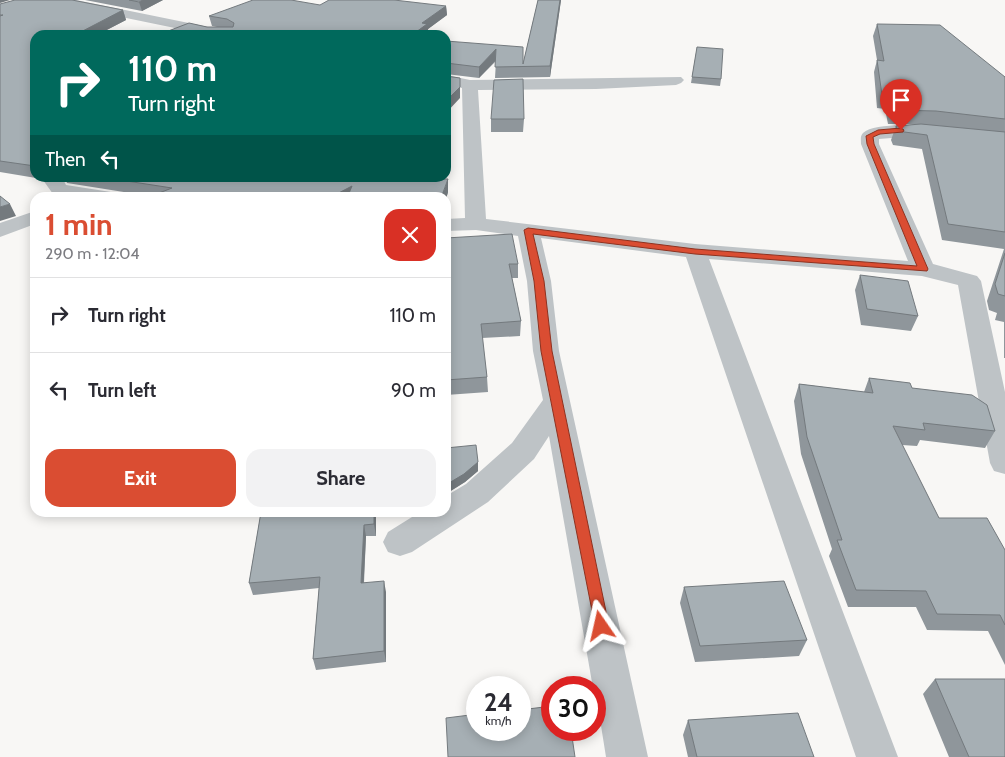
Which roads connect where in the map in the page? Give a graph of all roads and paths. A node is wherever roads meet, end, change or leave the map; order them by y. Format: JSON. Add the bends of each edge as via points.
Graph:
{"nodes":[{"id":1,"x":58,"y":0,"type":"edge"},
{"id":2,"x":204,"y":30,"type":"edge"},
{"id":3,"x":676,"y":80,"type":"dead end"},
{"id":4,"x":451,"y":81,"type":"edge"},
{"id":5,"x":470,"y":85,"type":"junction"},
{"id":6,"x":1005,"y":140,"type":"edge"},
{"id":7,"x":54,"y":182,"type":"edge"},
{"id":8,"x":68,"y":192,"type":"edge"},
{"id":9,"x":30,"y":219,"type":"edge"},
{"id":10,"x":476,"y":224,"type":"junction"},
{"id":11,"x":451,"y":225,"type":"edge"},
{"id":12,"x":528,"y":230,"type":"junction"},
{"id":13,"x":0,"y":231,"type":"edge"},
{"id":14,"x":695,"y":252,"type":"junction"},
{"id":15,"x":924,"y":269,"type":"junction"},
{"id":16,"x":557,"y":401,"type":"junction"},
{"id":17,"x":1005,"y":463,"type":"edge"},
{"id":18,"x":451,"y":510,"type":"edge"},
{"id":19,"x":439,"y":517,"type":"edge"},
{"id":20,"x":400,"y":542,"type":"dead end"},
{"id":21,"x":627,"y":757,"type":"edge"},
{"id":22,"x":877,"y":757,"type":"edge"}],
"edges":[{"from":1,"to":2,"type":"street"},
{"from":3,"to":5,"type":"street"},
{"from":4,"to":5,"type":"street"},
{"from":5,"to":10,"type":"street"},
{"from":6,"to":15,"type":"street","via":[[901,130],[870,136],[870,144]]},
{"from":7,"to":8,"type":"street","via":[[60,190]]},
{"from":9,"to":13,"type":"street"},
{"from":10,"to":11,"type":"street"},
{"from":10,"to":12,"type":"street"},
{"from":12,"to":14,"type":"street"},
{"from":12,"to":16,"type":"street"},
{"from":14,"to":15,"type":"street"},
{"from":14,"to":22,"type":"street"},
{"from":15,"to":17,"type":"street","via":[[969,281]]},
{"from":16,"to":18,"type":"street","via":[[523,451],[477,493]]},
{"from":16,"to":21,"type":"street"},
{"from":19,"to":20,"type":"street"}]}
